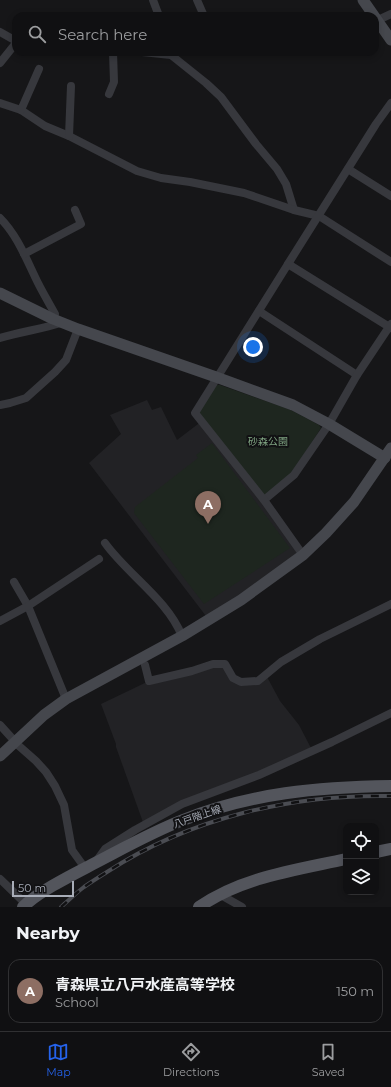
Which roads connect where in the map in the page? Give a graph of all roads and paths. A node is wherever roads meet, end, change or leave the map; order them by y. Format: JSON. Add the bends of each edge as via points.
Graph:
{"nodes":[{"id":1,"x":153,"y":0,"type":"edge"},
{"id":2,"x":197,"y":0,"type":"edge"},
{"id":3,"x":363,"y":0,"type":"edge"},
{"id":4,"x":158,"y":12,"type":"edge"},
{"id":5,"x":202,"y":12,"type":"edge"},
{"id":6,"x":372,"y":12,"type":"edge"},
{"id":7,"x":391,"y":14,"type":"edge"},
{"id":8,"x":379,"y":20,"type":"edge"},
{"id":9,"x":379,"y":22,"type":"edge"},
{"id":10,"x":0,"y":32,"type":"edge"},
{"id":11,"x":12,"y":40,"type":"edge"},
{"id":12,"x":391,"y":40,"type":"edge"},
{"id":13,"x":12,"y":47,"type":"edge"},
{"id":14,"x":113,"y":56,"type":"edge"},
{"id":15,"x":173,"y":56,"type":"edge"},
{"id":16,"x":0,"y":63,"type":"edge"},
{"id":17,"x":39,"y":69,"type":"dead end"},
{"id":18,"x":71,"y":86,"type":"dead end"},
{"id":19,"x":109,"y":94,"type":"dead end"},
{"id":20,"x":0,"y":103,"type":"edge"},
{"id":21,"x":391,"y":103,"type":"edge"},
{"id":22,"x":21,"y":110,"type":"junction"},
{"id":23,"x":69,"y":136,"type":"junction"},
{"id":24,"x":348,"y":170,"type":"junction"},
{"id":25,"x":391,"y":196,"type":"edge"},
{"id":26,"x":75,"y":210,"type":"dead end"},
{"id":27,"x":294,"y":210,"type":"junction"},
{"id":28,"x":319,"y":216,"type":"junction"},
{"id":29,"x":0,"y":218,"type":"edge"},
{"id":30,"x":24,"y":254,"type":"junction"},
{"id":31,"x":391,"y":262,"type":"edge"},
{"id":32,"x":288,"y":264,"type":"junction"},
{"id":33,"x":0,"y":293,"type":"edge"},
{"id":34,"x":259,"y":311,"type":"junction"},
{"id":35,"x":57,"y":321,"type":"junction"},
{"id":36,"x":390,"y":326,"type":"edge"},
{"id":37,"x":78,"y":329,"type":"junction"},
{"id":38,"x":0,"y":338,"type":"edge"},
{"id":39,"x":357,"y":375,"type":"junction"},
{"id":40,"x":216,"y":377,"type":"junction"},
{"id":41,"x":0,"y":405,"type":"edge"},
{"id":42,"x":329,"y":424,"type":"junction"},
{"id":43,"x":391,"y":448,"type":"edge"},
{"id":44,"x":388,"y":460,"type":"edge"},
{"id":45,"x":264,"y":500,"type":"junction"},
{"id":46,"x":105,"y":543,"type":"dead end"},
{"id":47,"x":302,"y":555,"type":"junction"},
{"id":48,"x":99,"y":559,"type":"dead end"},
{"id":49,"x":14,"y":582,"type":"dead end"},
{"id":50,"x":391,"y":604,"type":"edge"},
{"id":51,"x":28,"y":606,"type":"junction"},
{"id":52,"x":0,"y":621,"type":"edge"},
{"id":53,"x":182,"y":636,"type":"junction"},
{"id":54,"x":145,"y":665,"type":"dead end"},
{"id":55,"x":66,"y":699,"type":"junction"},
{"id":56,"x":391,"y":713,"type":"edge"},
{"id":57,"x":0,"y":725,"type":"edge"},
{"id":58,"x":15,"y":742,"type":"junction"},
{"id":59,"x":0,"y":756,"type":"edge"},
{"id":60,"x":391,"y":786,"type":"edge"},
{"id":61,"x":391,"y":849,"type":"edge"},
{"id":62,"x":379,"y":851,"type":"edge"},
{"id":63,"x":343,"y":860,"type":"edge"},
{"id":64,"x":90,"y":865,"type":"junction"},
{"id":65,"x":0,"y":879,"type":"edge"},
{"id":66,"x":219,"y":894,"type":"junction"},
{"id":67,"x":24,"y":906,"type":"edge"},
{"id":68,"x":199,"y":907,"type":"edge"},
{"id":69,"x":242,"y":907,"type":"edge"}],
"edges":[{"from":1,"to":4,"type":"street"},
{"from":2,"to":5,"type":"street"},
{"from":3,"to":6,"type":"street"},
{"from":7,"to":8,"type":"street"},
{"from":9,"to":12,"type":"street"},
{"from":10,"to":11,"type":"street"},
{"from":13,"to":16,"type":"street"},
{"from":14,"to":19,"type":"street","via":[[114,82]]},
{"from":15,"to":27,"type":"street","via":[[221,97],[277,169],[286,184]]},
{"from":17,"to":22,"type":"street"},
{"from":18,"to":23,"type":"street"},
{"from":20,"to":22,"type":"street"},
{"from":21,"to":24,"type":"street"},
{"from":22,"to":23,"type":"street","via":[[45,126]]},
{"from":23,"to":27,"type":"street","via":[[148,175],[244,193]]},
{"from":24,"to":25,"type":"street"},
{"from":24,"to":28,"type":"street"},
{"from":26,"to":30,"type":"street","via":[[81,224]]},
{"from":27,"to":28,"type":"street"},
{"from":28,"to":31,"type":"street"},
{"from":28,"to":32,"type":"street"},
{"from":29,"to":30,"type":"street"},
{"from":30,"to":35,"type":"street"},
{"from":32,"to":34,"type":"street"},
{"from":32,"to":36,"type":"street"},
{"from":33,"to":35,"type":"street"},
{"from":34,"to":39,"type":"street"},
{"from":34,"to":40,"type":"street"},
{"from":35,"to":37,"type":"street"},
{"from":35,"to":38,"type":"street","via":[[49,326]]},
{"from":36,"to":39,"type":"street"},
{"from":37,"to":40,"type":"street"},
{"from":37,"to":41,"type":"street","via":[[66,360],[55,372],[26,398]]},
{"from":39,"to":42,"type":"street"},
{"from":40,"to":42,"type":"street","via":[[293,406]]},
{"from":40,"to":45,"type":"street","via":[[195,413]]},
{"from":42,"to":44,"type":"street"},
{"from":42,"to":45,"type":"street","via":[[294,475]]},
{"from":43,"to":44,"type":"street"},
{"from":44,"to":47,"type":"street","via":[[326,533]]},
{"from":45,"to":47,"type":"street"},
{"from":46,"to":53,"type":"street","via":[[154,595]]},
{"from":47,"to":53,"type":"street","via":[[241,600]]},
{"from":48,"to":51,"type":"street"},
{"from":49,"to":51,"type":"street"},
{"from":50,"to":54,"type":"street","via":[[320,639],[281,662],[258,681],[241,682],[233,678],[225,664],[213,664],[150,681]]},
{"from":51,"to":52,"type":"street"},
{"from":51,"to":55,"type":"street"},
{"from":53,"to":55,"type":"street"},
{"from":55,"to":58,"type":"street"},
{"from":56,"to":64,"type":"street","via":[[259,775],[182,804],[105,849]]},
{"from":57,"to":58,"type":"street"},
{"from":58,"to":59,"type":"street"},
{"from":58,"to":64,"type":"street","via":[[41,767],[55,786],[64,805],[72,850]]},
{"from":60,"to":64,"type":"main road","name":"八戸階上線","via":[[301,790],[207,811],[141,839]]},
{"from":61,"to":62,"type":"main road"},
{"from":63,"to":66,"type":"main road","via":[[270,875]]},
{"from":64,"to":67,"type":"main road","name":"八戸階上線"},
{"from":65,"to":67,"type":"street"},
{"from":66,"to":68,"type":"main road"},
{"from":66,"to":69,"type":"street"}]}
